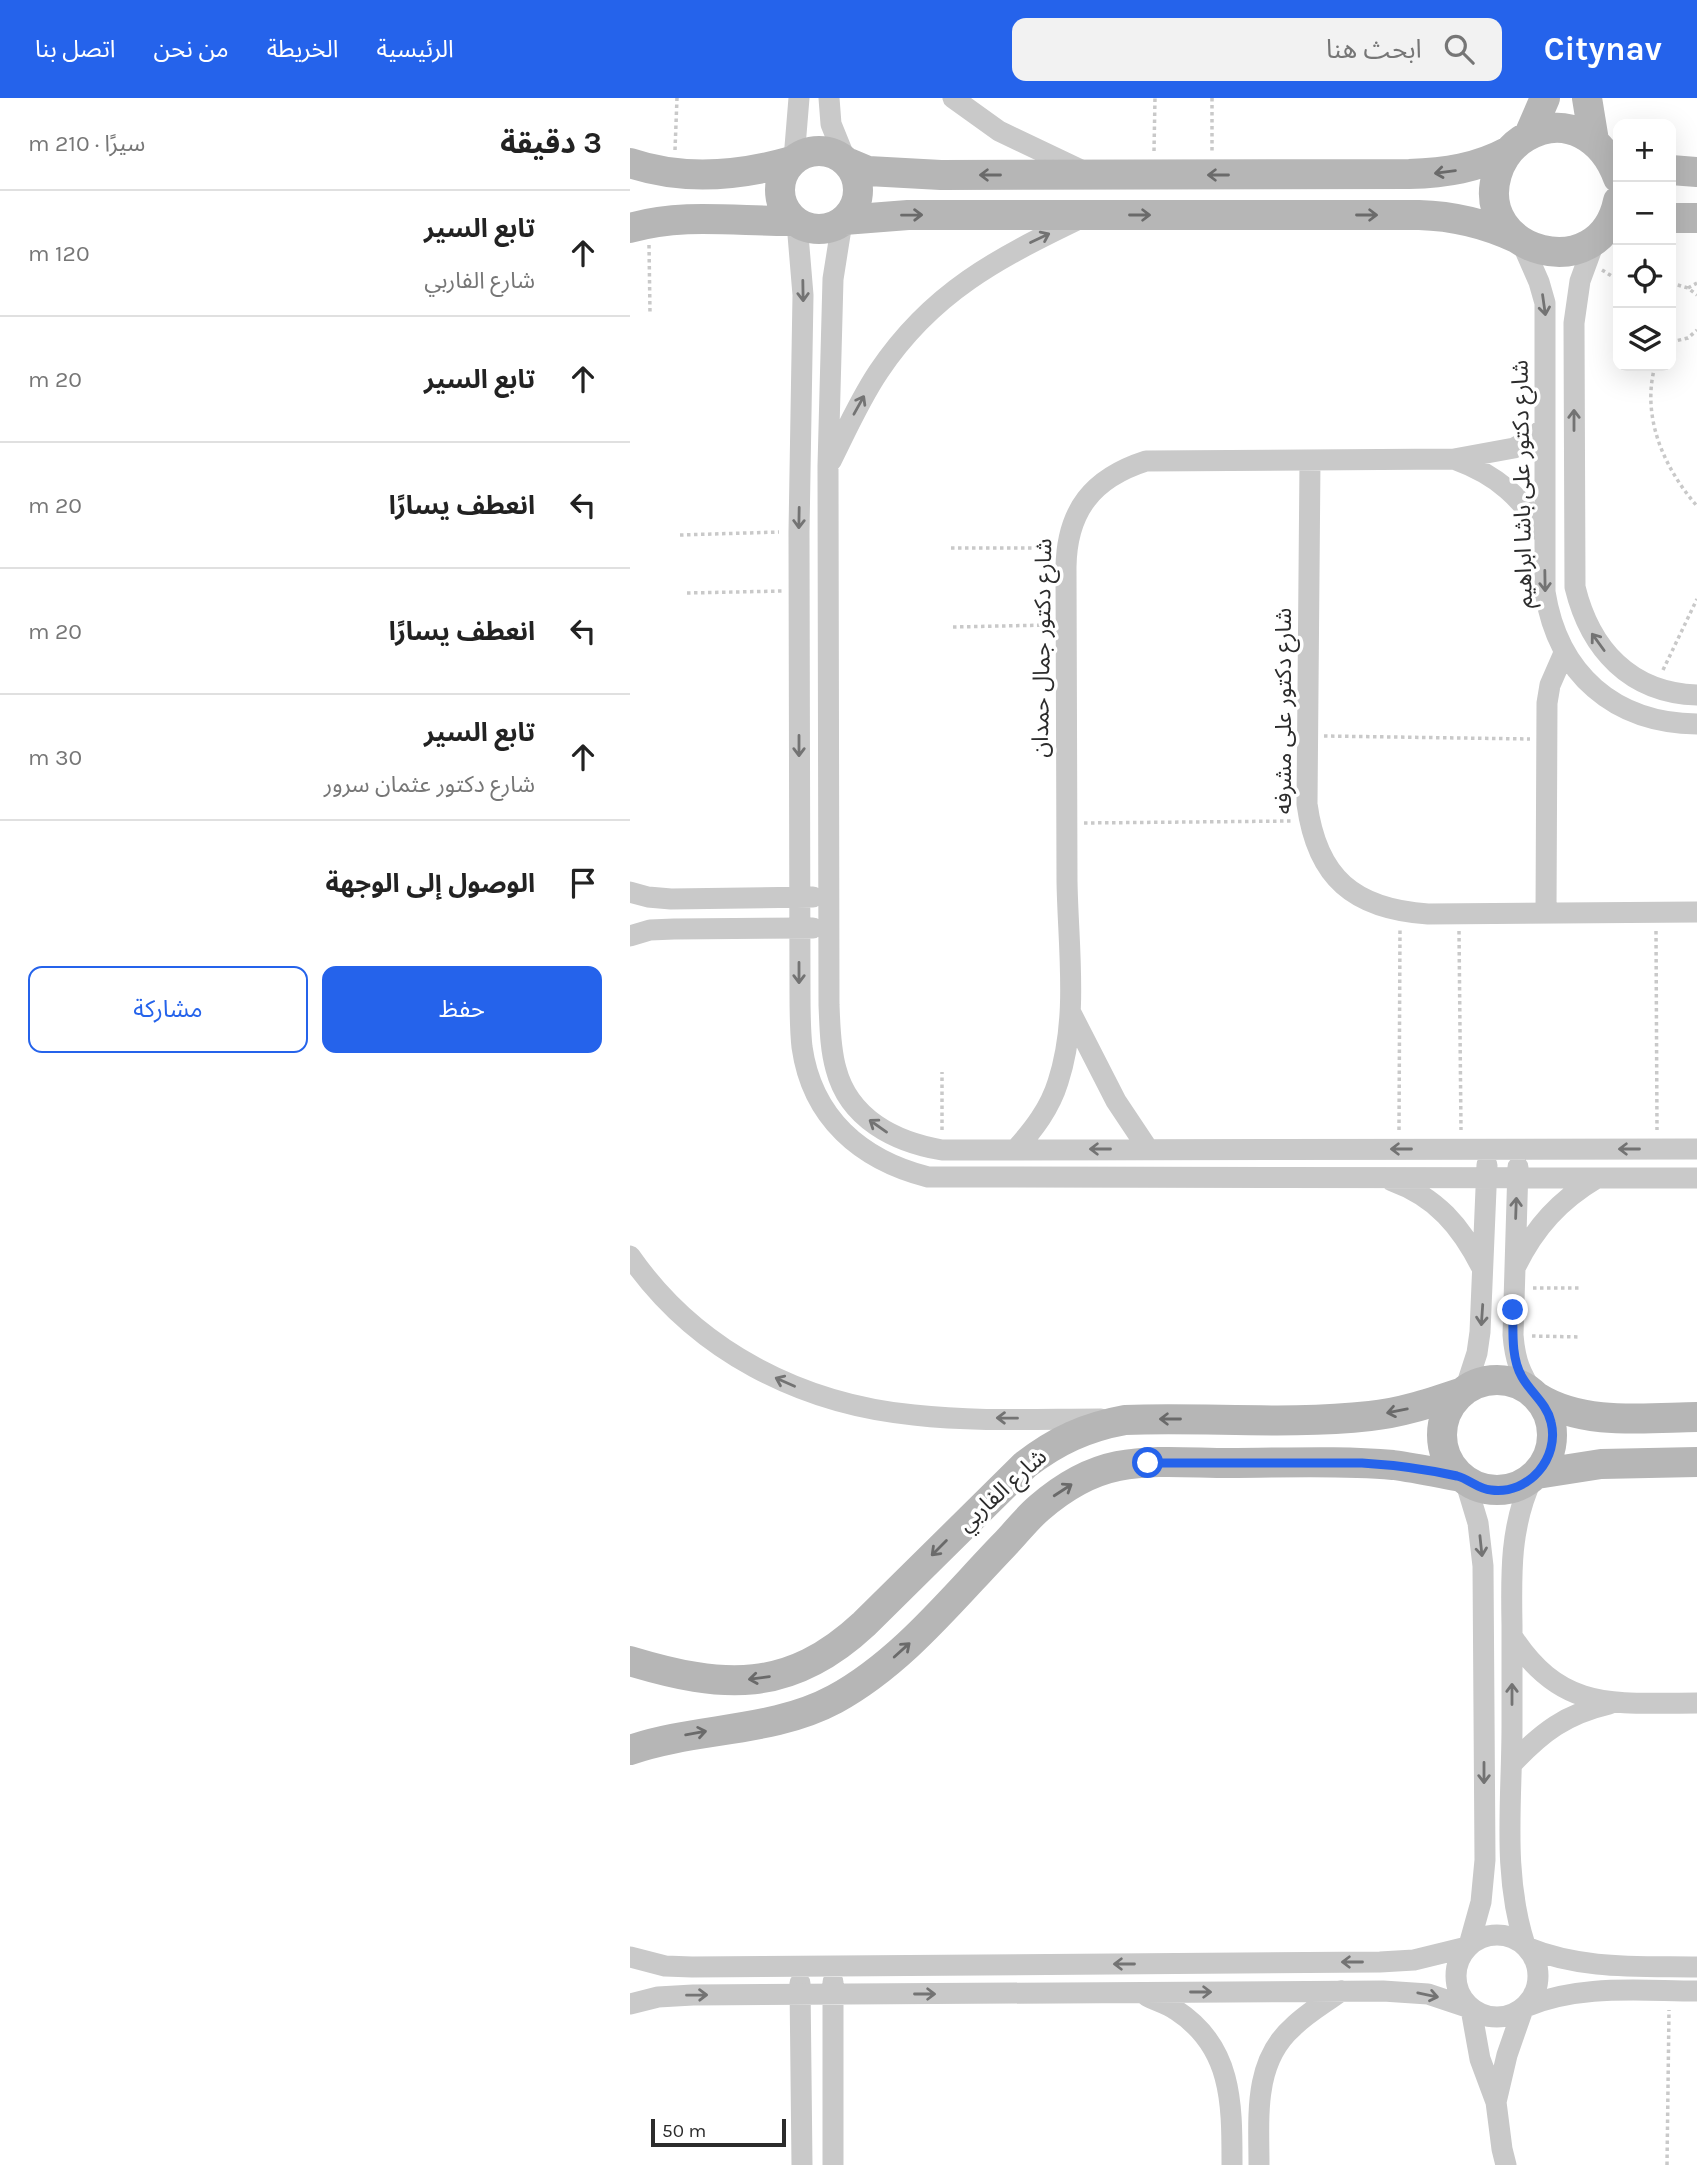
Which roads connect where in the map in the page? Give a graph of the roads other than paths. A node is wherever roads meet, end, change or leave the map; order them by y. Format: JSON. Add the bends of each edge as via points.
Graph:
{"nodes":[{"id":1,"x":799,"y":98,"type":"edge"},
{"id":2,"x":829,"y":98,"type":"edge"},
{"id":3,"x":953,"y":98,"type":"edge"},
{"id":4,"x":1545,"y":98,"type":"edge"},
{"id":5,"x":1587,"y":98,"type":"edge"},
{"id":6,"x":1519,"y":143,"type":"junction"},
{"id":7,"x":1605,"y":148,"type":"edge"},
{"id":8,"x":793,"y":160,"type":"junction"},
{"id":9,"x":847,"y":162,"type":"junction"},
{"id":10,"x":630,"y":163,"type":"edge"},
{"id":11,"x":1676,"y":170,"type":"edge"},
{"id":12,"x":1697,"y":172,"type":"edge"},
{"id":13,"x":1090,"y":175,"type":"junction"},
{"id":14,"x":1088,"y":215,"type":"junction"},
{"id":15,"x":1613,"y":218,"type":"edge"},
{"id":16,"x":1676,"y":218,"type":"edge"},
{"id":17,"x":1697,"y":218,"type":"edge"},
{"id":18,"x":843,"y":221,"type":"junction"},
{"id":19,"x":796,"y":222,"type":"junction"},
{"id":20,"x":640,"y":225,"type":"edge"},
{"id":21,"x":1603,"y":237,"type":"edge"},
{"id":22,"x":1518,"y":240,"type":"junction"},
{"id":23,"x":1545,"y":427,"type":"junction"},
{"id":24,"x":1454,"y":459,"type":"junction"},
{"id":25,"x":1310,"y":460,"type":"junction"},
{"id":26,"x":828,"y":466,"type":"junction"},
{"id":27,"x":1545,"y":538,"type":"junction"},
{"id":28,"x":1564,"y":653,"type":"junction"},
{"id":29,"x":1629,"y":674,"type":"junction"},
{"id":30,"x":1697,"y":695,"type":"edge"},
{"id":31,"x":1611,"y":701,"type":"junction"},
{"id":32,"x":1697,"y":724,"type":"edge"},
{"id":33,"x":630,"y":892,"type":"edge"},
{"id":34,"x":829,"y":896,"type":"junction"},
{"id":35,"x":799,"y":897,"type":"junction"},
{"id":36,"x":1697,"y":912,"type":"edge"},
{"id":37,"x":1546,"y":913,"type":"junction"},
{"id":38,"x":799,"y":928,"type":"junction"},
{"id":39,"x":829,"y":928,"type":"junction"},
{"id":40,"x":630,"y":936,"type":"edge"},
{"id":41,"x":1070,"y":1013,"type":"junction"},
{"id":42,"x":1016,"y":1149,"type":"junction"},
{"id":43,"x":1148,"y":1149,"type":"junction"},
{"id":44,"x":1487,"y":1149,"type":"junction"},
{"id":45,"x":1518,"y":1149,"type":"junction"},
{"id":46,"x":1697,"y":1149,"type":"edge"},
{"id":47,"x":949,"y":1150,"type":"junction"},
{"id":48,"x":955,"y":1178,"type":"junction"},
{"id":49,"x":1384,"y":1178,"type":"junction"},
{"id":50,"x":1486,"y":1178,"type":"junction"},
{"id":51,"x":1517,"y":1178,"type":"junction"},
{"id":52,"x":1599,"y":1178,"type":"junction"},
{"id":53,"x":1697,"y":1178,"type":"edge"},
{"id":54,"x":630,"y":1256,"type":"edge"},
{"id":55,"x":1483,"y":1270,"type":"junction"},
{"id":56,"x":1514,"y":1279,"type":"junction"},
{"id":57,"x":1464,"y":1391,"type":"junction"},
{"id":58,"x":1535,"y":1395,"type":"junction"},
{"id":59,"x":1697,"y":1418,"type":"edge"},
{"id":60,"x":1125,"y":1420,"type":"junction"},
{"id":61,"x":1697,"y":1462,"type":"edge"},
{"id":62,"x":1534,"y":1476,"type":"junction"},
{"id":63,"x":1463,"y":1478,"type":"junction"},
{"id":64,"x":1512,"y":1636,"type":"junction"},
{"id":65,"x":630,"y":1661,"type":"edge"},
{"id":66,"x":1617,"y":1703,"type":"junction"},
{"id":67,"x":1697,"y":1703,"type":"edge"},
{"id":68,"x":630,"y":1749,"type":"edge"},
{"id":69,"x":1512,"y":1764,"type":"junction"},
{"id":70,"x":1468,"y":1946,"type":"junction"},
{"id":71,"x":1526,"y":1946,"type":"junction"},
{"id":72,"x":630,"y":1957,"type":"edge"},
{"id":73,"x":800,"y":1966,"type":"junction"},
{"id":74,"x":833,"y":1966,"type":"junction"},
{"id":75,"x":1697,"y":1967,"type":"edge"},
{"id":76,"x":1341,"y":1991,"type":"junction"},
{"id":77,"x":1697,"y":1991,"type":"edge"},
{"id":78,"x":1138,"y":1993,"type":"junction"},
{"id":79,"x":800,"y":1994,"type":"junction"},
{"id":80,"x":833,"y":1994,"type":"junction"},
{"id":81,"x":630,"y":2004,"type":"edge"},
{"id":82,"x":1470,"y":2008,"type":"junction"},
{"id":83,"x":1524,"y":2008,"type":"junction"},
{"id":84,"x":1496,"y":2102,"type":"junction"},
{"id":85,"x":802,"y":2165,"type":"edge"},
{"id":86,"x":833,"y":2165,"type":"edge"},
{"id":87,"x":1232,"y":2165,"type":"edge"},
{"id":88,"x":1259,"y":2165,"type":"edge"},
{"id":89,"x":1506,"y":2165,"type":"edge"}],
"edges":[{"from":1,"to":8,"type":"street"},
{"from":2,"to":9,"type":"street","via":[[831,124]]},
{"from":3,"to":13,"type":"street","via":[[999,131]]},
{"from":4,"to":6,"type":"street"},
{"from":5,"to":7,"type":"street"},
{"from":6,"to":7,"type":"street","via":[[1546,129],[1563,129]]},
{"from":6,"to":13,"type":"street","one_way":true,"via":[[1487,162],[1437,173]]},
{"from":6,"to":22,"type":"street","via":[[1500,164],[1495,195],[1498,211]]},
{"from":8,"to":9,"type":"street","via":[[814,150]]},
{"from":8,"to":10,"type":"street","via":[[741,172],[675,173]]},
{"from":8,"to":19,"type":"street","via":[[784,172],[780,198]]},
{"from":13,"to":9,"type":"street","one_way":true,"via":[[891,174]]},
{"from":9,"to":18,"type":"street","via":[[859,186],[853,211]]},
{"from":11,"to":12,"type":"street"},
{"from":18,"to":14,"type":"street","one_way":true,"via":[[908,215]]},
{"from":14,"to":22,"type":"street","one_way":true,"via":[[1441,216],[1479,223]]},
{"from":26,"to":14,"type":"street","one_way":true,"via":[[878,372],[940,301],[1017,248]]},
{"from":15,"to":21,"type":"street"},
{"from":16,"to":17,"type":"street"},
{"from":18,"to":19,"type":"street","via":[[820,229]]},
{"from":18,"to":26,"type":"street","via":[[833,279]]},
{"from":19,"to":20,"type":"street","via":[[681,219]]},
{"from":19,"to":35,"type":"street","one_way":true,"via":[[803,295]]},
{"from":21,"to":22,"type":"street","via":[[1581,248],[1550,253]]},
{"from":29,"to":21,"type":"street","one_way":true,"via":[[1593,636],[1575,587],[1574,323],[1580,281]]},
{"from":22,"to":23,"type":"street","name":"شارع دكتور على باشا ابراهيم","one_way":true,"via":[[1545,303]]},
{"from":23,"to":24,"type":"street","name":"شارع دكتور جمال حمدان","via":[[1514,447]]},
{"from":23,"to":27,"type":"street","name":"شارع دكتور على باشا ابراهيم"},
{"from":24,"to":25,"type":"street","name":"شارع دكتور جمال حمدان"},
{"from":24,"to":27,"type":"street","name":"شارع دكتور جمال حمدان","via":[[1508,488]]},
{"from":25,"to":37,"type":"street","name":"شارع دكتور على مشرفه","via":[[1306,786],[1309,821],[1322,858],[1347,889],[1363,900],[1400,912]]},
{"from":25,"to":41,"type":"street","name":"شارع دكتور جمال حمدان","via":[[1146,461],[1108,477],[1080,507],[1071,526],[1066,548]]},
{"from":26,"to":34,"type":"street"},
{"from":27,"to":28,"type":"street","name":"شارع دكتور على باشا ابراهيم","one_way":true,"via":[[1546,603]]},
{"from":28,"to":31,"type":"street","name":"شارع دكتور على باشا ابراهيم","via":[[1584,679]]},
{"from":28,"to":37,"type":"street","via":[[1547,703]]},
{"from":29,"to":30,"type":"street","via":[[1654,687]]},
{"from":29,"to":31,"type":"street"},
{"from":31,"to":32,"type":"street","name":"شارع دكتور على باشا ابراهيم","via":[[1656,720]]},
{"from":33,"to":35,"type":"street","via":[[671,899]]},
{"from":34,"to":35,"type":"street"},
{"from":34,"to":39,"type":"street"},
{"from":35,"to":38,"type":"street"},
{"from":36,"to":37,"type":"street","name":"شارع دكتور على مشرفه"},
{"from":38,"to":39,"type":"street"},
{"from":38,"to":40,"type":"street","via":[[650,930]]},
{"from":38,"to":48,"type":"street","one_way":true,"via":[[802,1047],[819,1100],[834,1123],[876,1158],[914,1173]]},
{"from":47,"to":39,"type":"street","one_way":true,"via":[[915,1145],[890,1135],[850,1099],[836,1072],[830,1042]]},
{"from":41,"to":42,"type":"street","name":"شارع دكتور جمال حمدان","via":[[1058,1083],[1048,1107]]},
{"from":41,"to":43,"type":"street","name":"شارع دكتور جمال حمدان","via":[[1116,1101]]},
{"from":43,"to":42,"type":"street","one_way":true},
{"from":42,"to":47,"type":"street"},
{"from":44,"to":43,"type":"street","one_way":true},
{"from":44,"to":45,"type":"street"},
{"from":44,"to":50,"type":"street"},
{"from":46,"to":45,"type":"street","one_way":true},
{"from":45,"to":51,"type":"street"},
{"from":47,"to":48,"type":"street"},
{"from":48,"to":49,"type":"street"},
{"from":49,"to":50,"type":"street"},
{"from":49,"to":55,"type":"street","via":[[1434,1202],[1455,1222]]},
{"from":50,"to":51,"type":"street"},
{"from":50,"to":55,"type":"street"},
{"from":51,"to":52,"type":"street"},
{"from":56,"to":51,"type":"street","one_way":true},
{"from":52,"to":53,"type":"street"},
{"from":52,"to":56,"type":"street","via":[[1576,1190],[1539,1226]]},
{"from":60,"to":54,"type":"street","one_way":true,"via":[[914,1415],[826,1399],[783,1382],[704,1334],[670,1304]]},
{"from":55,"to":57,"type":"street","one_way":true,"via":[[1477,1353]]},
{"from":56,"to":58,"type":"street","via":[[1515,1354],[1521,1375]]},
{"from":57,"to":58,"type":"street","via":[[1500,1381]]},
{"from":57,"to":60,"type":"street","name":"شارع الفاربي","one_way":true,"via":[[1372,1416]]},
{"from":57,"to":63,"type":"street","via":[[1452,1404],[1442,1434],[1451,1465]]},
{"from":58,"to":59,"type":"street","via":[[1552,1406],[1590,1416]]},
{"from":58,"to":62,"type":"street","via":[[1551,1421],[1553,1436],[1546,1463]]},
{"from":60,"to":65,"type":"street","name":"شارع الفاربي","one_way":true,"via":[[1071,1435],[1025,1465],[864,1624],[817,1660],[789,1672],[730,1681]]},
{"from":61,"to":62,"type":"street","via":[[1601,1464]]},
{"from":62,"to":63,"type":"street","via":[[1506,1490],[1477,1487]]},
{"from":62,"to":64,"type":"street","via":[[1522,1501],[1513,1544]]},
{"from":68,"to":63,"type":"street","name":"شارع الفاربي","one_way":true,"via":[[764,1724],[834,1700],[865,1681],[921,1632],[1037,1510],[1088,1475],[1148,1463],[1340,1463],[1394,1465]]},
{"from":63,"to":70,"type":"street","one_way":true,"via":[[1478,1523],[1483,1566],[1485,1860]]},
{"from":64,"to":66,"type":"street","via":[[1545,1676],[1591,1699]]},
{"from":69,"to":64,"type":"street","one_way":true},
{"from":66,"to":67,"type":"street"},
{"from":66,"to":69,"type":"street","via":[[1558,1722]]},
{"from":69,"to":71,"type":"street","via":[[1510,1882]]},
{"from":70,"to":71,"type":"street","via":[[1491,1935],[1503,1935]]},
{"from":70,"to":74,"type":"street","one_way":true,"via":[[1397,1962]]},
{"from":70,"to":82,"type":"street","via":[[1455,1978]]},
{"from":71,"to":75,"type":"street","via":[[1585,1965]]},
{"from":71,"to":83,"type":"street","via":[[1534,1956],[1539,1977]]},
{"from":72,"to":73,"type":"street","via":[[665,1966]]},
{"from":73,"to":74,"type":"street"},
{"from":73,"to":79,"type":"street"},
{"from":74,"to":80,"type":"street"},
{"from":78,"to":76,"type":"street","one_way":true},
{"from":76,"to":82,"type":"street","one_way":true,"via":[[1406,1991]]},
{"from":76,"to":88,"type":"street","via":[[1290,2028],[1270,2059],[1260,2094]]},
{"from":77,"to":83,"type":"street","via":[[1583,1992]]},
{"from":80,"to":78,"type":"street","one_way":true},
{"from":78,"to":87,"type":"street","via":[[1175,2009],[1212,2045],[1230,2093]]},
{"from":79,"to":80,"type":"street"},
{"from":81,"to":79,"type":"street","one_way":true,"via":[[670,1996]]},
{"from":79,"to":85,"type":"street"},
{"from":80,"to":86,"type":"street"},
{"from":82,"to":83,"type":"street","via":[[1480,2015],[1503,2018]]},
{"from":82,"to":84,"type":"street","via":[[1480,2059]]},
{"from":83,"to":84,"type":"street"},
{"from":84,"to":89,"type":"street"}]}
